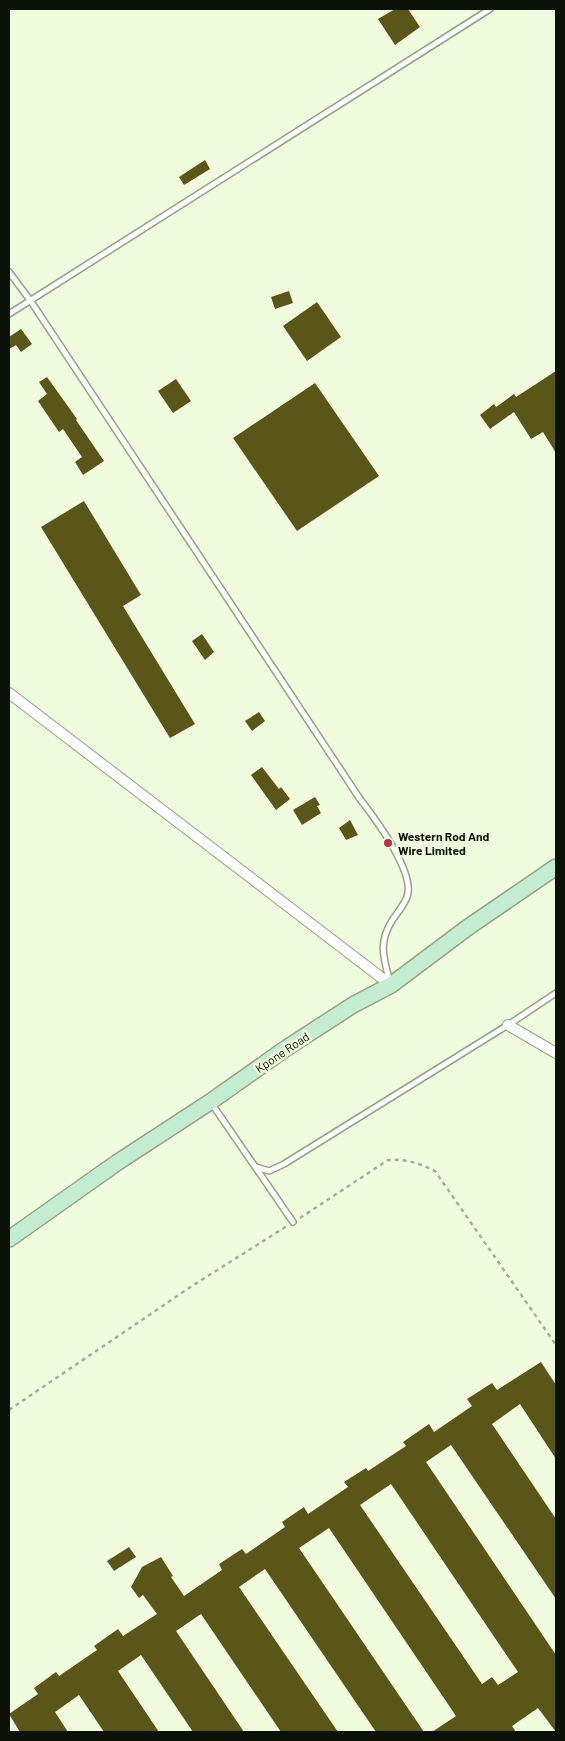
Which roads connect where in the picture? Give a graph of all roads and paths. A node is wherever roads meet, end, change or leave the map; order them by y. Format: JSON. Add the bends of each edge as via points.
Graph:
{"nodes":[{"id":1,"x":490,"y":9,"type":"edge"},
{"id":2,"x":9,"y":272,"type":"edge"},
{"id":3,"x":30,"y":300,"type":"junction"},
{"id":4,"x":9,"y":314,"type":"edge"},
{"id":5,"x":9,"y":693,"type":"edge"},
{"id":6,"x":556,"y":867,"type":"edge"},
{"id":7,"x":391,"y":984,"type":"junction"},
{"id":8,"x":556,"y":993,"type":"edge"},
{"id":9,"x":508,"y":1025,"type":"junction"},
{"id":10,"x":556,"y":1053,"type":"edge"},
{"id":11,"x":210,"y":1102,"type":"junction"},
{"id":12,"x":256,"y":1167,"type":"junction"},
{"id":13,"x":293,"y":1222,"type":"junction"},
{"id":14,"x":9,"y":1239,"type":"edge"},
{"id":15,"x":556,"y":1345,"type":"edge"},
{"id":16,"x":9,"y":1410,"type":"edge"}],
"edges":[{"from":1,"to":3,"type":"lane"},
{"from":2,"to":3,"type":"lane"},
{"from":3,"to":4,"type":"lane"},
{"from":3,"to":7,"type":"lane","via":[[375,819],[404,869],[408,882],[407,897],[384,938],[385,963]]},
{"from":5,"to":7,"type":"street"},
{"from":6,"to":7,"type":"main road","name":"Kpone Road"},
{"from":7,"to":11,"type":"main road","name":"Kpone Road","via":[[318,1027]]},
{"from":8,"to":9,"type":"lane"},
{"from":9,"to":10,"type":"street"},
{"from":9,"to":12,"type":"lane","via":[[284,1164],[269,1171]]},
{"from":11,"to":12,"type":"lane"},
{"from":11,"to":14,"type":"main road","name":"Kpone Road"},
{"from":12,"to":13,"type":"lane"},
{"from":13,"to":15,"type":"path","via":[[388,1160],[404,1159],[435,1171]]},
{"from":13,"to":16,"type":"path"}]}
